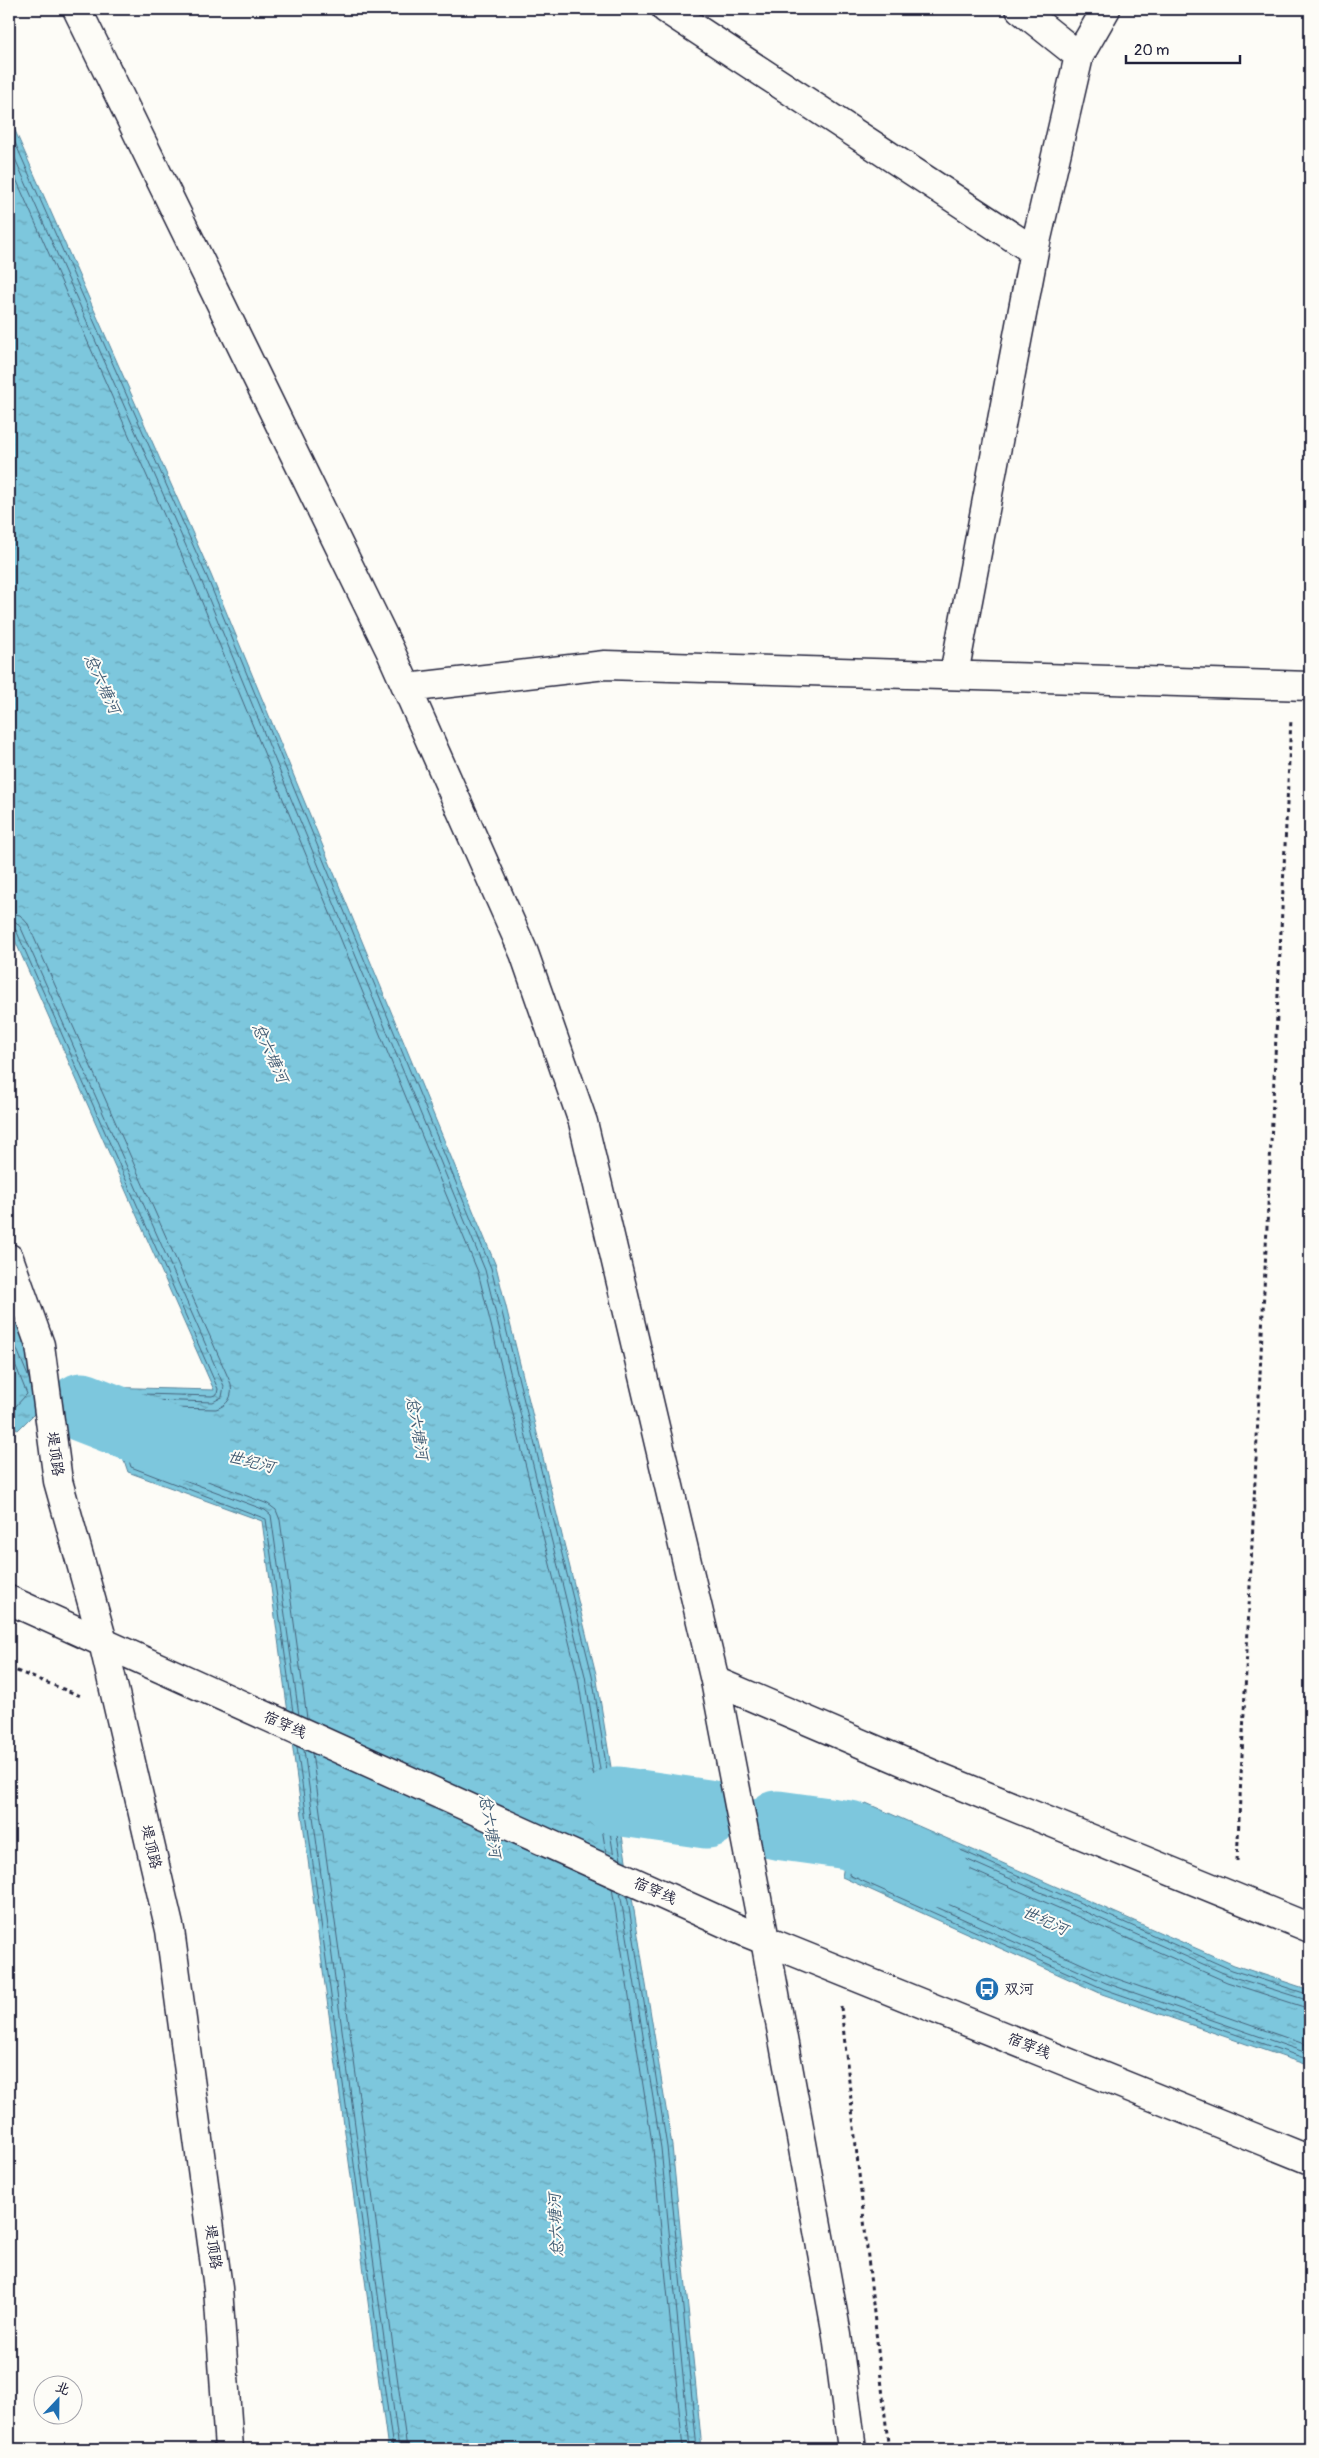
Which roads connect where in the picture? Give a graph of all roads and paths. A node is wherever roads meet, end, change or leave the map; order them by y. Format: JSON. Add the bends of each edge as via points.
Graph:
{"nodes":[{"id":1,"x":77,"y":9,"type":"edge"},
{"id":2,"x":666,"y":9,"type":"edge"},
{"id":3,"x":1020,"y":9,"type":"edge"},
{"id":4,"x":1106,"y":9,"type":"edge"},
{"id":5,"x":1079,"y":56,"type":"junction"},
{"id":6,"x":1034,"y":251,"type":"junction"},
{"id":7,"x":954,"y":674,"type":"junction"},
{"id":8,"x":1302,"y":686,"type":"edge"},
{"id":9,"x":407,"y":688,"type":"junction"},
{"id":10,"x":9,"y":1258,"type":"edge"},
{"id":11,"x":9,"y":1600,"type":"edge"},
{"id":12,"x":103,"y":1642,"type":"junction"},
{"id":13,"x":9,"y":1668,"type":"edge"},
{"id":14,"x":715,"y":1680,"type":"junction"},
{"id":15,"x":119,"y":1710,"type":"junction"},
{"id":16,"x":1235,"y":1898,"type":"junction"},
{"id":17,"x":1310,"y":1928,"type":"edge"},
{"id":18,"x":756,"y":1936,"type":"junction"},
{"id":19,"x":837,"y":1969,"type":"junction"},
{"id":20,"x":1310,"y":2160,"type":"edge"},
{"id":21,"x":229,"y":2449,"type":"edge"},
{"id":22,"x":852,"y":2449,"type":"edge"},
{"id":23,"x":888,"y":2449,"type":"edge"}],
"edges":[{"from":1,"to":9,"type":"street"},
{"from":2,"to":6,"type":"street"},
{"from":3,"to":5,"type":"street"},
{"from":4,"to":5,"type":"street"},
{"from":5,"to":6,"type":"street"},
{"from":6,"to":7,"type":"street"},
{"from":7,"to":8,"type":"street"},
{"from":7,"to":9,"type":"street","via":[[605,665]]},
{"from":8,"to":16,"type":"path"},
{"from":9,"to":14,"type":"street","via":[[524,953],[584,1122]]},
{"from":10,"to":12,"type":"street","name":"堤顶路","via":[[40,1345],[58,1481]]},
{"from":11,"to":12,"type":"street","name":"宿穿线"},
{"from":12,"to":15,"type":"street","name":"堤顶路"},
{"from":12,"to":18,"type":"street","name":"宿穿线"},
{"from":13,"to":15,"type":"path"},
{"from":14,"to":16,"type":"street","via":[[930,1773]]},
{"from":14,"to":18,"type":"street"},
{"from":15,"to":21,"type":"street","name":"堤顶路","via":[[170,1930],[218,2288]]},
{"from":16,"to":17,"type":"street"},
{"from":18,"to":19,"type":"street","name":"宿穿线"},
{"from":18,"to":22,"type":"street","via":[[837,2335]]},
{"from":19,"to":20,"type":"street","name":"宿穿线"},
{"from":19,"to":23,"type":"path"}]}
